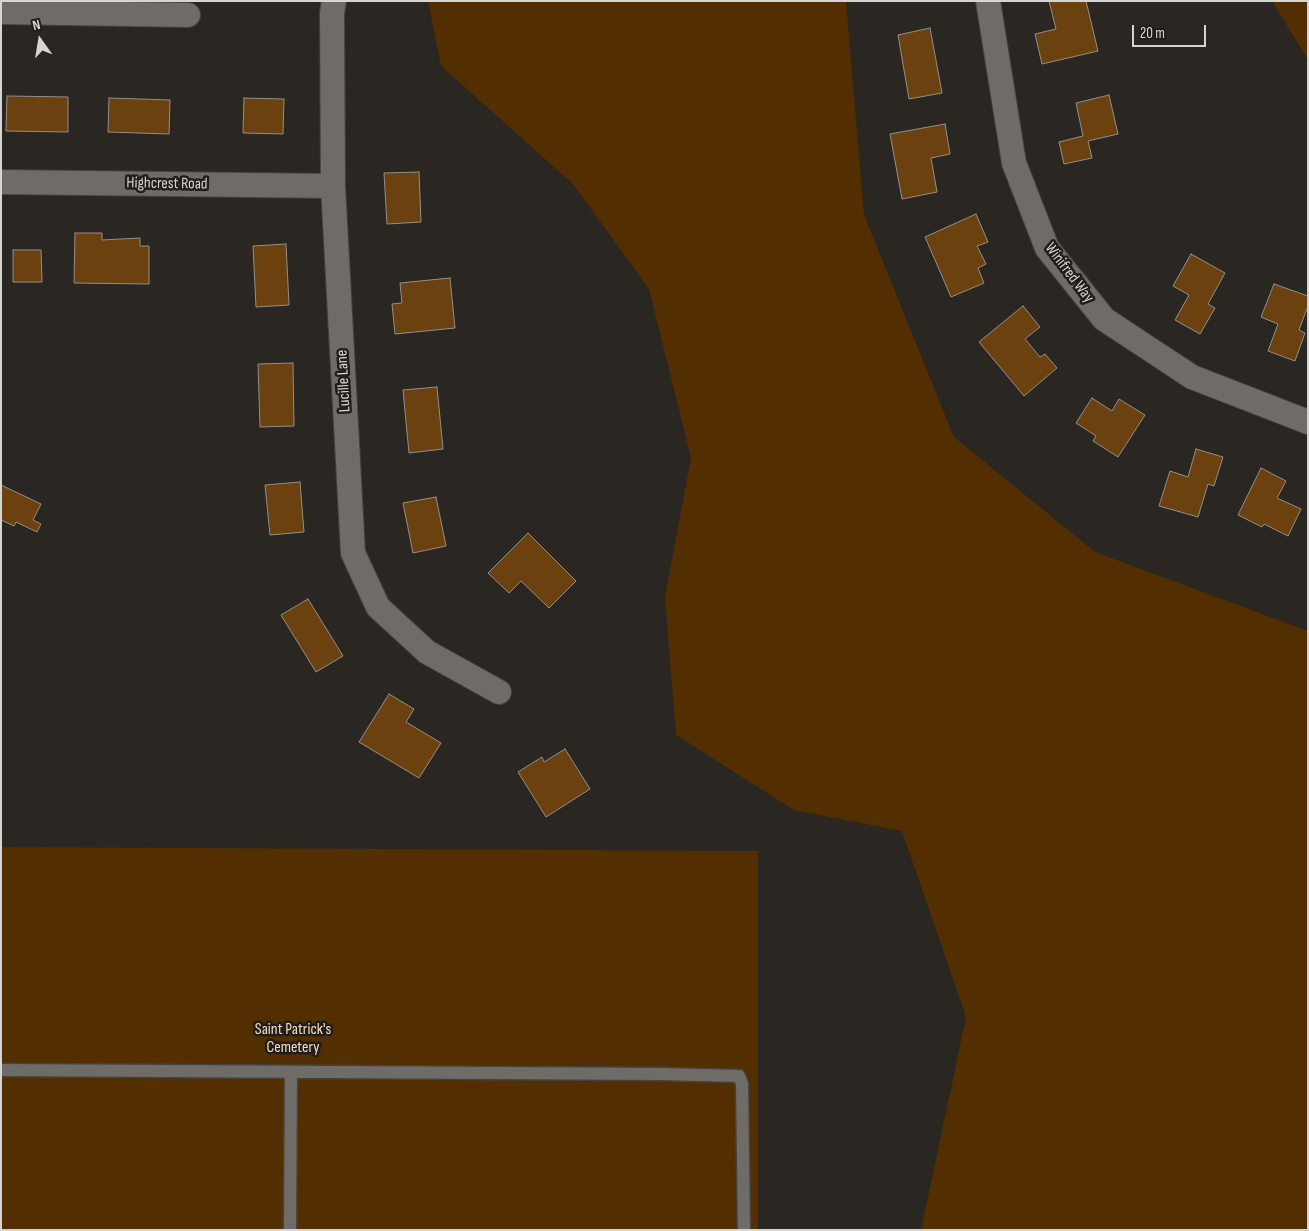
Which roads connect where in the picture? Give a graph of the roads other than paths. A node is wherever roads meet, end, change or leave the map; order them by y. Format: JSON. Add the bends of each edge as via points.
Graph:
{"nodes":[{"id":1,"x":334,"y":1,"type":"edge"},
{"id":2,"x":988,"y":1,"type":"edge"},
{"id":3,"x":1,"y":12,"type":"edge"},
{"id":4,"x":188,"y":15,"type":"dead end"},
{"id":5,"x":1,"y":182,"type":"edge"},
{"id":6,"x":333,"y":186,"type":"junction"},
{"id":7,"x":1308,"y":422,"type":"edge"},
{"id":8,"x":500,"y":692,"type":"dead end"},
{"id":9,"x":1,"y":1070,"type":"edge"},
{"id":10,"x":291,"y":1072,"type":"junction"},
{"id":11,"x":290,"y":1230,"type":"edge"},
{"id":12,"x":744,"y":1230,"type":"edge"}],
"edges":[{"from":1,"to":6,"type":"street","name":"Lucille Lane"},
{"from":2,"to":7,"type":"street","name":"Winifred Way","via":[[1014,163],[1047,248],[1104,319],[1192,377]]},
{"from":3,"to":4,"type":"street"},
{"from":5,"to":6,"type":"street","name":"Highcrest Road"},
{"from":6,"to":8,"type":"street","name":"Lucille Lane","via":[[353,553],[378,607],[428,652]]},
{"from":9,"to":10,"type":"lane"},
{"from":10,"to":11,"type":"lane"},
{"from":10,"to":12,"type":"lane","via":[[739,1076],[742,1084]]}]}
